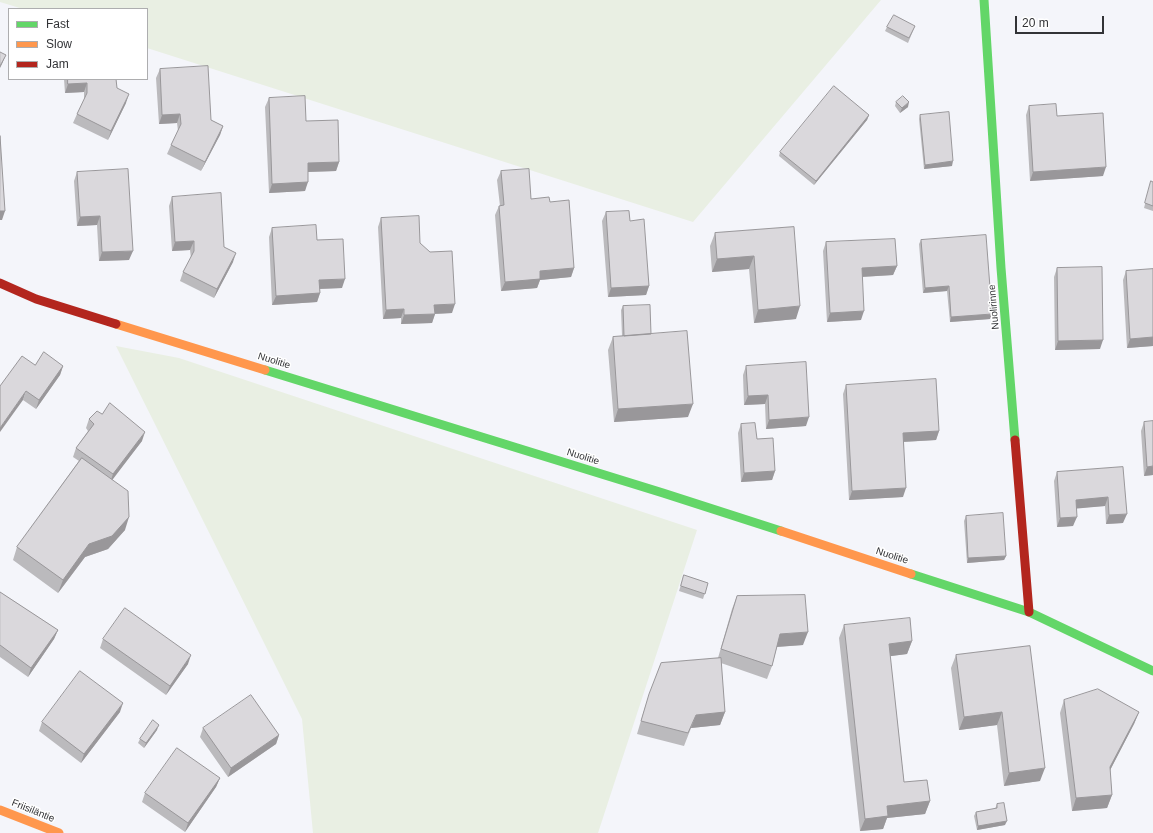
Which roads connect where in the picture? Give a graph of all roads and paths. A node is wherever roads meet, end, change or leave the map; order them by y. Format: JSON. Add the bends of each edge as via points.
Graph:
{"nodes":[{"id":1,"x":984,"y":0,"type":"edge"},
{"id":2,"x":0,"y":283,"type":"edge"},
{"id":3,"x":1029,"y":612,"type":"junction"},
{"id":4,"x":1153,"y":671,"type":"edge"},
{"id":5,"x":0,"y":810,"type":"edge"},
{"id":6,"x":59,"y":833,"type":"edge"}],
"edges":[{"from":1,"to":3,"type":"street","name":"Nuolirinne"},
{"from":2,"to":3,"type":"street","name":"Nuolitie","via":[[36,299],[663,493]]},
{"from":3,"to":4,"type":"street","name":"Nuolitie"},
{"from":5,"to":6,"type":"street","name":"Friisiläntie"}]}
